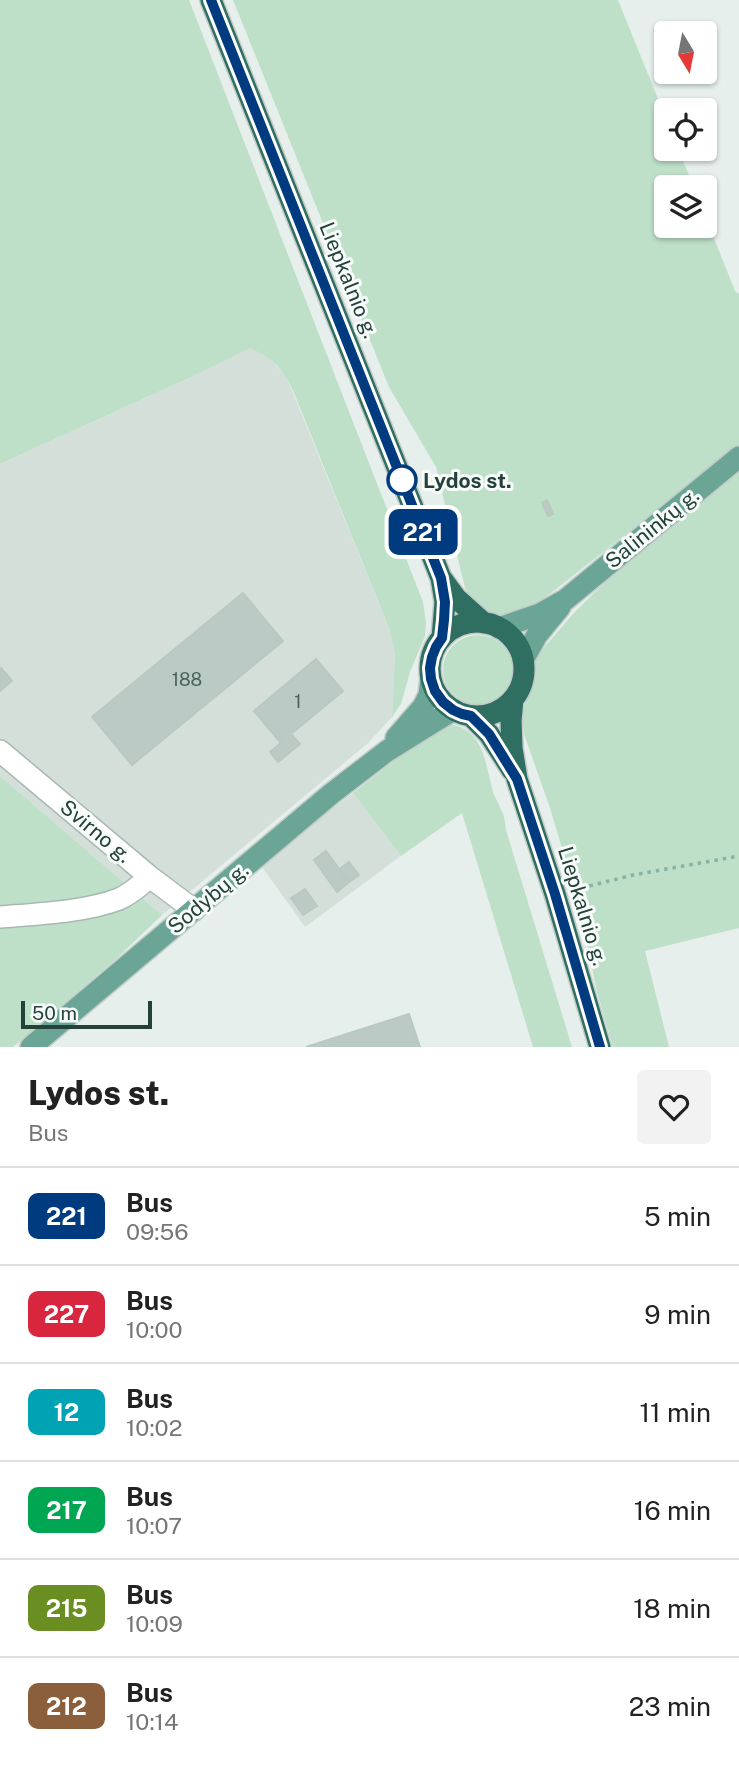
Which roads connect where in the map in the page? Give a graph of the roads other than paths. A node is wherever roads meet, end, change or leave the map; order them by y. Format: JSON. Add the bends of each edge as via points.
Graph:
{"nodes":[{"id":1,"x":211,"y":0,"type":"edge"},
{"id":2,"x":739,"y":457,"type":"edge"},
{"id":3,"x":441,"y":578,"type":"junction"},
{"id":4,"x":565,"y":600,"type":"junction"},
{"id":5,"x":491,"y":625,"type":"junction"},
{"id":6,"x":442,"y":638,"type":"junction"},
{"id":7,"x":523,"y":660,"type":"junction"},
{"id":8,"x":431,"y":679,"type":"junction"},
{"id":9,"x":513,"y":699,"type":"junction"},
{"id":10,"x":462,"y":713,"type":"junction"},
{"id":11,"x":0,"y":751,"type":"edge"},
{"id":12,"x":387,"y":751,"type":"junction"},
{"id":13,"x":517,"y":779,"type":"junction"},
{"id":14,"x":150,"y":877,"type":"junction"},
{"id":15,"x":194,"y":910,"type":"junction"},
{"id":16,"x":0,"y":917,"type":"edge"},
{"id":17,"x":31,"y":1047,"type":"edge"},
{"id":18,"x":600,"y":1047,"type":"edge"}],
"edges":[{"from":1,"to":3,"type":"highway","name":"Liepkalnio g."},
{"from":2,"to":4,"type":"main road","name":"Salininkų g."},
{"from":3,"to":5,"type":"highway","via":[[456,598]]},
{"from":3,"to":6,"type":"highway","via":[[445,602]]},
{"from":4,"to":5,"type":"main road","name":"Salininkų g.","via":[[540,614]]},
{"from":4,"to":7,"type":"main road","name":"Salininkų g."},
{"from":5,"to":6,"type":"highway","via":[[461,625]]},
{"from":5,"to":7,"type":"highway","via":[[514,641]]},
{"from":6,"to":8,"type":"highway","via":[[432,657]]},
{"from":7,"to":9,"type":"highway","via":[[523,680]]},
{"from":8,"to":10,"type":"highway","via":[[443,702]]},
{"from":8,"to":12,"type":"main road","name":"Sodybų g.","via":[[423,707]]},
{"from":9,"to":10,"type":"highway","via":[[495,713]]},
{"from":9,"to":13,"type":"highway"},
{"from":10,"to":12,"type":"main road","name":"Sodybų g."},
{"from":10,"to":13,"type":"highway","via":[[489,734]]},
{"from":11,"to":14,"type":"street","name":"Svirno g."},
{"from":12,"to":15,"type":"main road","name":"Sodybų g."},
{"from":13,"to":18,"type":"highway","name":"Liepkalnio g."},
{"from":14,"to":15,"type":"street","name":"Svirno g."},
{"from":14,"to":16,"type":"street","via":[[120,898],[95,906]]},
{"from":15,"to":17,"type":"main road","name":"Sodybų g."}]}
